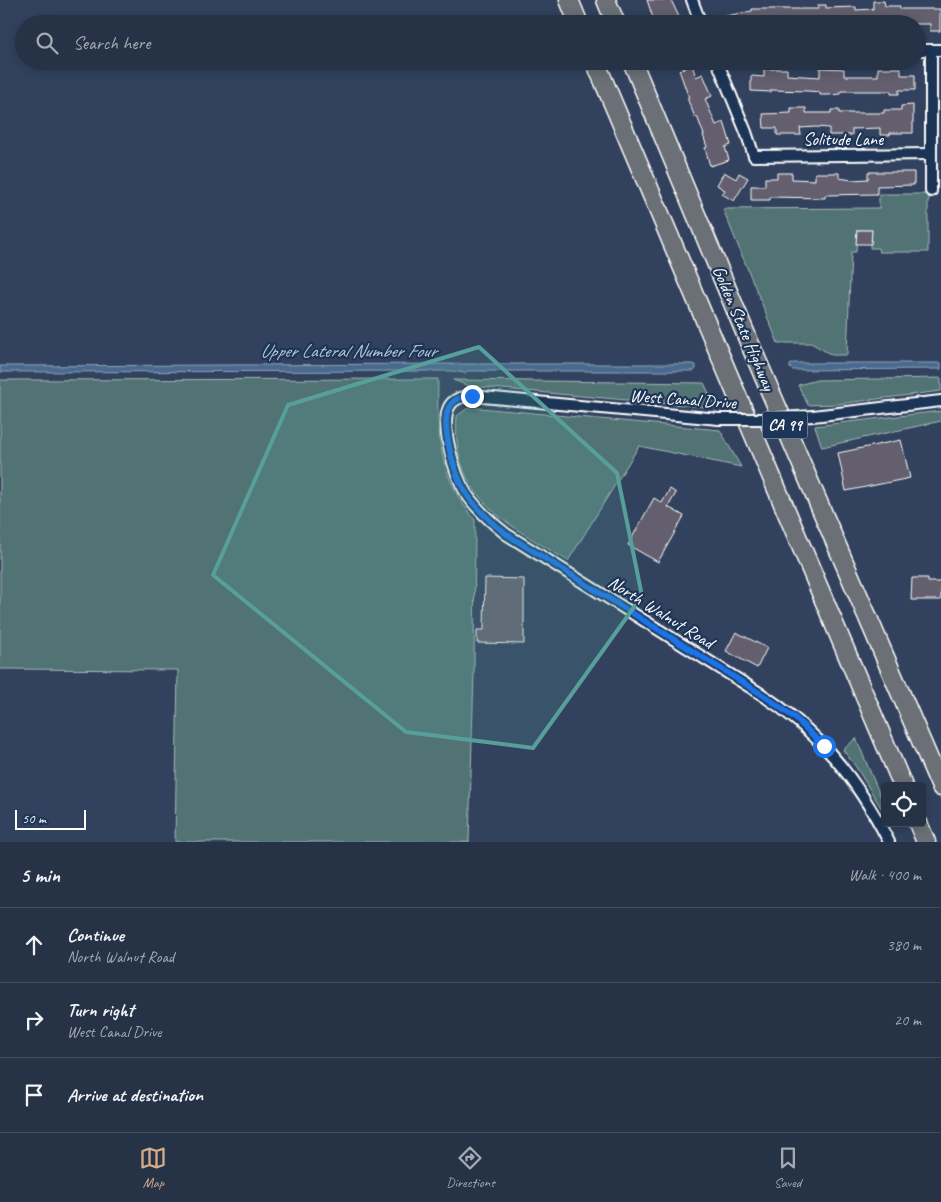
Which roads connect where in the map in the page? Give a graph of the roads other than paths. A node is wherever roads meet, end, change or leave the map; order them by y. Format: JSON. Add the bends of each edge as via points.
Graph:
{"nodes":[{"id":1,"x":569,"y":0,"type":"edge"},
{"id":2,"x":606,"y":0,"type":"edge"},
{"id":3,"x":692,"y":0,"type":"edge"},
{"id":4,"x":575,"y":15,"type":"edge"},
{"id":5,"x":612,"y":15,"type":"edge"},
{"id":6,"x":698,"y":15,"type":"edge"},
{"id":7,"x":936,"y":50,"type":"edge"},
{"id":8,"x":599,"y":70,"type":"edge"},
{"id":9,"x":636,"y":70,"type":"edge"},
{"id":10,"x":724,"y":70,"type":"edge"},
{"id":11,"x":931,"y":154,"type":"junction"},
{"id":12,"x":931,"y":191,"type":"dead end"},
{"id":13,"x":941,"y":401,"type":"edge"},
{"id":14,"x":454,"y":402,"type":"joint"},
{"id":15,"x":901,"y":782,"type":"edge"},
{"id":16,"x":941,"y":787,"type":"edge"},
{"id":17,"x":920,"y":827,"type":"edge"},
{"id":18,"x":889,"y":842,"type":"edge"},
{"id":19,"x":926,"y":842,"type":"edge"}],
"edges":[{"from":1,"to":4,"type":"highway"},
{"from":2,"to":5,"type":"highway"},
{"from":3,"to":6,"type":"street"},
{"from":7,"to":11,"type":"street"},
{"from":8,"to":15,"type":"highway","name":"Golden State Highway","number":"CA 99"},
{"from":9,"to":16,"type":"highway","name":"Golden State Highway","number":"CA 99","via":[[752,350]]},
{"from":10,"to":11,"type":"street","name":"Solitude Lane","via":[[754,156]]},
{"from":11,"to":12,"type":"street"},
{"from":13,"to":14,"type":"street","name":"West Canal Drive","bridge":true,"via":[[766,419],[718,419],[472,396],[464,396]]},
{"from":14,"to":18,"type":"street","name":"North Walnut Road","via":[[447,421],[450,450],[465,492],[483,515],[506,534],[795,718],[850,776],[872,808]]},
{"from":17,"to":19,"type":"highway"}]}
